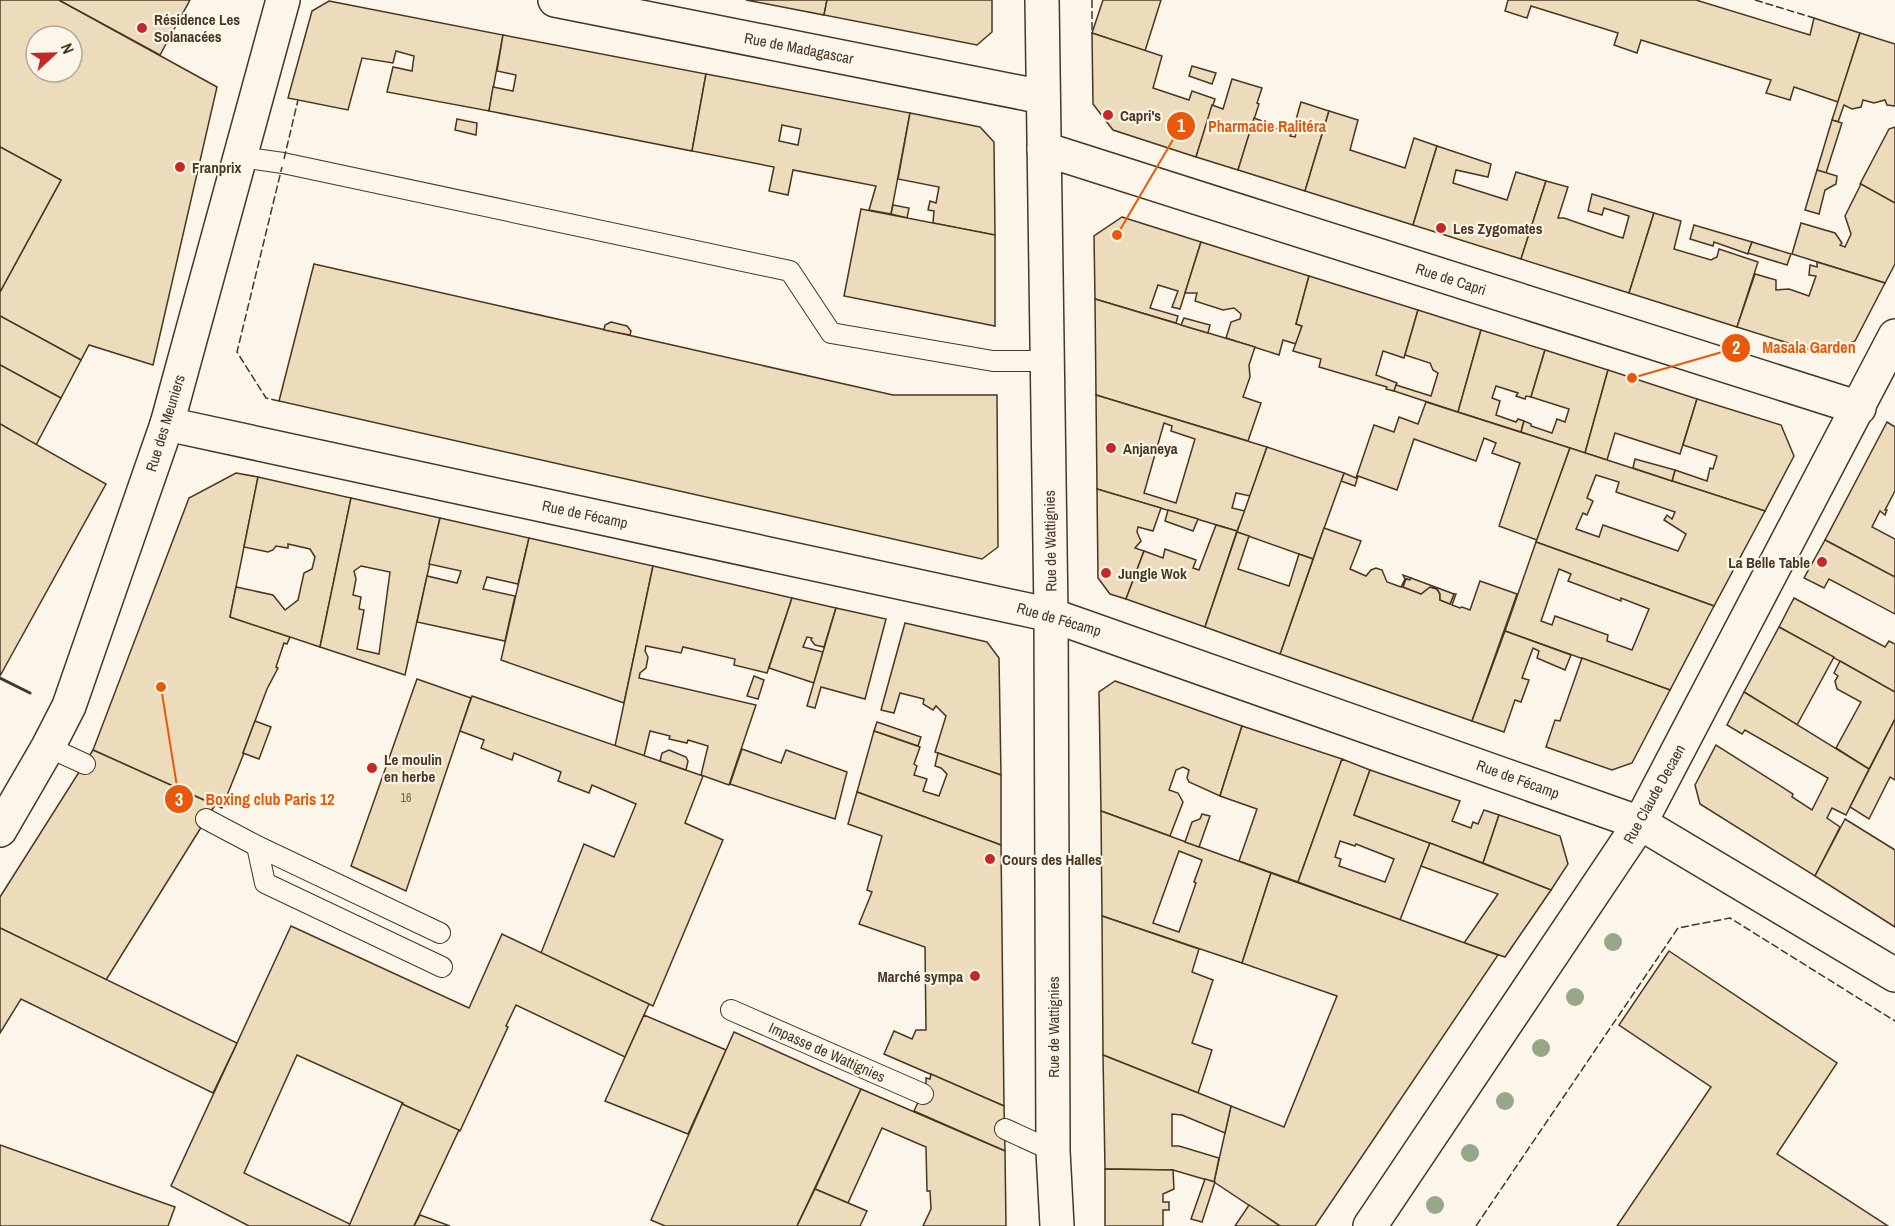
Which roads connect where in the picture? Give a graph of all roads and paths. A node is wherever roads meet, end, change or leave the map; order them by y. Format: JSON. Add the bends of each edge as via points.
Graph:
{"nodes":[{"id":1,"x":283,"y":0,"type":"edge"},
{"id":2,"x":555,"y":0,"type":"edge"},
{"id":3,"x":1042,"y":0,"type":"edge"},
{"id":4,"x":1043,"y":97,"type":"junction"},
{"id":5,"x":1044,"y":149,"type":"junction"},
{"id":6,"x":240,"y":157,"type":"junction"},
{"id":7,"x":1895,"y":336,"type":"edge"},
{"id":8,"x":1047,"y":362,"type":"junction"},
{"id":9,"x":1859,"y":408,"type":"junction"},
{"id":10,"x":167,"y":424,"type":"junction"},
{"id":11,"x":1051,"y":615,"type":"junction"},
{"id":12,"x":48,"y":747,"type":"junction"},
{"id":13,"x":85,"y":764,"type":"dead end"},
{"id":14,"x":206,"y":819,"type":"dead end"},
{"id":15,"x":1640,"y":823,"type":"junction"},
{"id":16,"x":0,"y":830,"type":"edge"},
{"id":17,"x":257,"y":846,"type":"junction"},
{"id":18,"x":440,"y":933,"type":"dead end"},
{"id":19,"x":442,"y":967,"type":"dead end"},
{"id":20,"x":1895,"y":975,"type":"edge"},
{"id":21,"x":731,"y":1010,"type":"dead end"},
{"id":22,"x":922,"y":1094,"type":"dead end"},
{"id":23,"x":1005,"y":1129,"type":"dead end"},
{"id":24,"x":1053,"y":1151,"type":"junction"},
{"id":25,"x":1057,"y":1226,"type":"edge"},
{"id":26,"x":1370,"y":1226,"type":"edge"}],
"edges":[{"from":1,"to":6,"type":"street","name":"Rue des Meuniers"},
{"from":2,"to":4,"type":"street","name":"Rue de Madagascar"},
{"from":3,"to":4,"type":"street","name":"Rue de Wattignies"},
{"from":4,"to":5,"type":"street","name":"Rue de Wattignies"},
{"from":5,"to":8,"type":"street","name":"Rue de Wattignies"},
{"from":5,"to":9,"type":"street","name":"Rue de Capri"},
{"from":6,"to":8,"type":"lane","via":[[790,271],[831,333],[993,361]]},
{"from":6,"to":10,"type":"street","name":"Rue des Meuniers"},
{"from":7,"to":9,"type":"street","name":"Rue Claude Decaen"},
{"from":8,"to":11,"type":"street","name":"Rue de Wattignies"},
{"from":9,"to":15,"type":"street","name":"Rue Claude Decaen"},
{"from":10,"to":11,"type":"street","name":"Rue de Fécamp"},
{"from":10,"to":12,"type":"street","name":"Rue des Meuniers","via":[[69,706]]},
{"from":11,"to":15,"type":"street","name":"Rue de Fécamp"},
{"from":11,"to":24,"type":"street","name":"Rue de Wattignies"},
{"from":12,"to":13,"type":"lane"},
{"from":12,"to":16,"type":"street","name":"Rue des Meuniers"},
{"from":14,"to":17,"type":"lane"},
{"from":15,"to":20,"type":"street","name":"Rue de Fécamp"},
{"from":15,"to":26,"type":"street","name":"Rue Claude Decaen"},
{"from":17,"to":18,"type":"lane"},
{"from":17,"to":19,"type":"lane","via":[[264,883]]},
{"from":21,"to":22,"type":"lane","name":"Impasse de Wattignies"},
{"from":23,"to":24,"type":"lane"},
{"from":24,"to":25,"type":"street","name":"Rue de Wattignies"}]}
